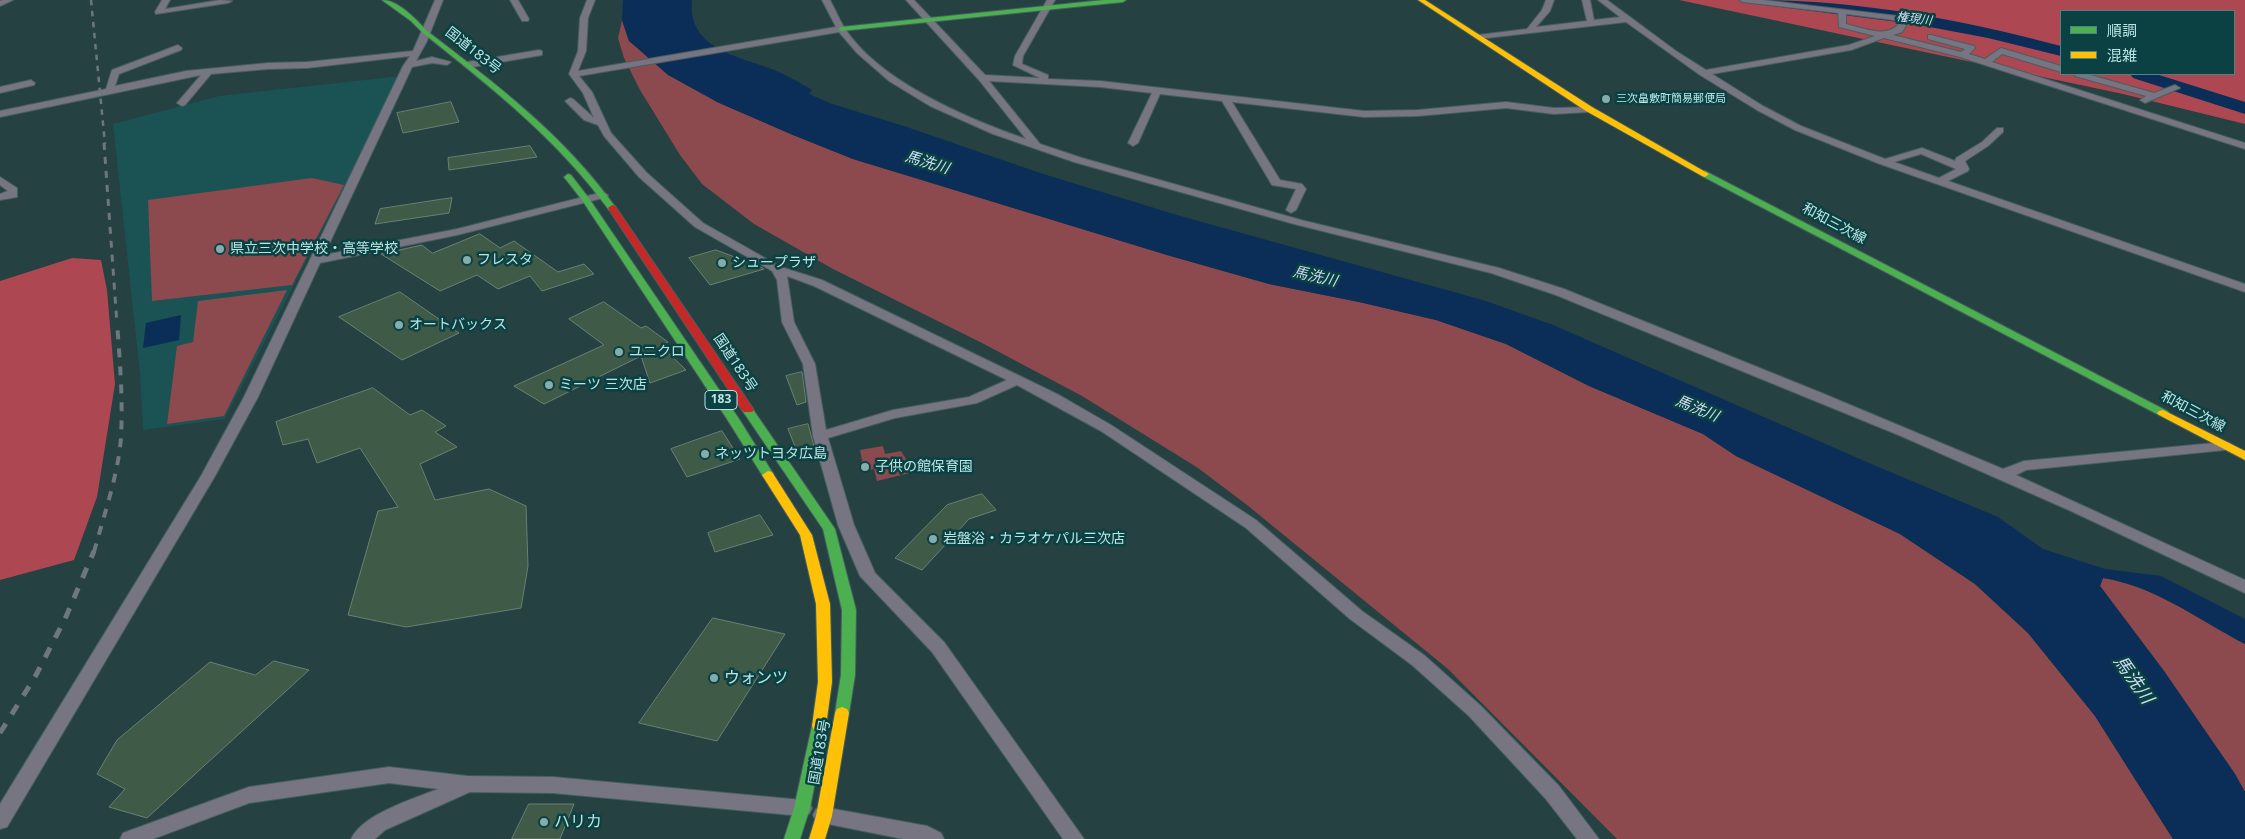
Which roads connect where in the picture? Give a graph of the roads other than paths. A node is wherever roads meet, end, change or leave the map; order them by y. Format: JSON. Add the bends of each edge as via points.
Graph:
{"nodes":[{"id":1,"x":9,"y":0,"type":"edge"},
{"id":2,"x":166,"y":0,"type":"edge"},
{"id":3,"x":439,"y":0,"type":"edge"},
{"id":4,"x":514,"y":0,"type":"edge"},
{"id":5,"x":592,"y":0,"type":"edge"},
{"id":6,"x":826,"y":0,"type":"edge"},
{"id":7,"x":910,"y":0,"type":"edge"},
{"id":8,"x":1123,"y":0,"type":"edge"},
{"id":9,"x":1421,"y":0,"type":"edge"},
{"id":10,"x":1550,"y":0,"type":"edge"},
{"id":11,"x":1586,"y":0,"type":"edge"},
{"id":12,"x":1602,"y":0,"type":"edge"},
{"id":13,"x":1743,"y":0,"type":"edge"},
{"id":14,"x":228,"y":1,"type":"dead end"},
{"id":15,"x":381,"y":3,"type":"edge"},
{"id":16,"x":0,"y":4,"type":"edge"},
{"id":17,"x":1048,"y":4,"type":"edge"},
{"id":18,"x":1842,"y":11,"type":"junction"},
{"id":19,"x":432,"y":14,"type":"junction"},
{"id":20,"x":409,"y":17,"type":"junction"},
{"id":21,"x":926,"y":19,"type":"junction"},
{"id":22,"x":1627,"y":19,"type":"junction"},
{"id":23,"x":525,"y":20,"type":"dead end"},
{"id":24,"x":1591,"y":23,"type":"junction"},
{"id":25,"x":841,"y":29,"type":"junction"},
{"id":26,"x":1530,"y":30,"type":"junction"},
{"id":27,"x":1899,"y":30,"type":"junction"},
{"id":28,"x":1886,"y":34,"type":"junction"},
{"id":29,"x":424,"y":37,"type":"junction"},
{"id":30,"x":1478,"y":37,"type":"junction"},
{"id":31,"x":178,"y":48,"type":"dead end"},
{"id":32,"x":414,"y":53,"type":"junction"},
{"id":33,"x":538,"y":53,"type":"dead end"},
{"id":34,"x":1963,"y":55,"type":"junction"},
{"id":35,"x":447,"y":62,"type":"junction"},
{"id":36,"x":1985,"y":63,"type":"junction"},
{"id":37,"x":467,"y":65,"type":"junction"},
{"id":38,"x":407,"y":66,"type":"junction"},
{"id":39,"x":2060,"y":69,"type":"edge"},
{"id":40,"x":208,"y":72,"type":"junction"},
{"id":41,"x":1703,"y":72,"type":"junction"},
{"id":42,"x":573,"y":74,"type":"junction"},
{"id":43,"x":2081,"y":75,"type":"edge"},
{"id":44,"x":982,"y":78,"type":"junction"},
{"id":45,"x":1052,"y":81,"type":"junction"},
{"id":46,"x":31,"y":84,"type":"dead end"},
{"id":47,"x":2175,"y":88,"type":"dead end"},
{"id":48,"x":0,"y":90,"type":"edge"},
{"id":49,"x":110,"y":90,"type":"junction"},
{"id":50,"x":1157,"y":91,"type":"junction"},
{"id":51,"x":2154,"y":96,"type":"junction"},
{"id":52,"x":1225,"y":98,"type":"junction"},
{"id":53,"x":570,"y":101,"type":"dead end"},
{"id":54,"x":182,"y":103,"type":"dead end"},
{"id":55,"x":2128,"y":107,"type":"junction"},
{"id":56,"x":1589,"y":110,"type":"junction"},
{"id":57,"x":0,"y":114,"type":"edge"},
{"id":58,"x":512,"y":118,"type":"dead end"},
{"id":59,"x":603,"y":124,"type":"junction"},
{"id":60,"x":2000,"y":130,"type":"dead end"},
{"id":61,"x":1133,"y":142,"type":"dead end"},
{"id":62,"x":2245,"y":146,"type":"edge"},
{"id":63,"x":1037,"y":147,"type":"junction"},
{"id":64,"x":1884,"y":162,"type":"junction"},
{"id":65,"x":1964,"y":169,"type":"junction"},
{"id":66,"x":563,"y":171,"type":"dead end"},
{"id":67,"x":0,"y":180,"type":"edge"},
{"id":68,"x":1940,"y":181,"type":"junction"},
{"id":69,"x":603,"y":194,"type":"junction"},
{"id":70,"x":0,"y":197,"type":"edge"},
{"id":71,"x":585,"y":199,"type":"junction"},
{"id":72,"x":1291,"y":210,"type":"dead end"},
{"id":73,"x":317,"y":260,"type":"junction"},
{"id":74,"x":777,"y":269,"type":"junction"},
{"id":75,"x":2245,"y":288,"type":"edge"},
{"id":76,"x":1017,"y":380,"type":"junction"},
{"id":77,"x":820,"y":436,"type":"junction"},
{"id":78,"x":2225,"y":446,"type":"junction"},
{"id":79,"x":2244,"y":454,"type":"edge"},
{"id":80,"x":2004,"y":474,"type":"junction"},
{"id":81,"x":846,"y":525,"type":"junction"},
{"id":82,"x":829,"y":529,"type":"junction"},
{"id":83,"x":806,"y":535,"type":"junction"},
{"id":84,"x":2245,"y":587,"type":"edge"},
{"id":85,"x":467,"y":784,"type":"junction"},
{"id":86,"x":802,"y":808,"type":"junction"},
{"id":87,"x":824,"y":816,"type":"junction"},
{"id":88,"x":0,"y":821,"type":"edge"},
{"id":89,"x":130,"y":839,"type":"edge"},
{"id":90,"x":361,"y":839,"type":"edge"},
{"id":91,"x":792,"y":839,"type":"edge"},
{"id":92,"x":817,"y":839,"type":"edge"},
{"id":93,"x":934,"y":839,"type":"edge"},
{"id":94,"x":1074,"y":839,"type":"edge"},
{"id":95,"x":1589,"y":839,"type":"edge"}],
"edges":[{"from":1,"to":16,"type":"street"},
{"from":2,"to":14,"type":"street","via":[[159,12]]},
{"from":3,"to":19,"type":"street"},
{"from":4,"to":23,"type":"street"},
{"from":5,"to":42,"type":"street","via":[[584,18],[582,51]]},
{"from":6,"to":25,"type":"street"},
{"from":7,"to":21,"type":"street"},
{"from":8,"to":17,"type":"main road"},
{"from":9,"to":30,"type":"main road","name":"和知三次線"},
{"from":10,"to":26,"type":"street","via":[[1546,11]]},
{"from":11,"to":24,"type":"street"},
{"from":12,"to":22,"type":"street"},
{"from":13,"to":18,"type":"street"},
{"from":15,"to":20,"type":"main road","name":"国道183号","number":"183"},
{"from":15,"to":29,"type":"main road","name":"国道183号","number":"183"},
{"from":17,"to":21,"type":"main road"},
{"from":17,"to":45,"type":"street","via":[[1019,56],[1018,65]]},
{"from":18,"to":27,"type":"street","via":[[1906,19]]},
{"from":18,"to":28,"type":"street","via":[[1842,25]]},
{"from":19,"to":20,"type":"street"},
{"from":19,"to":29,"type":"street"},
{"from":20,"to":29,"type":"main road","name":"国道183号","number":"183"},
{"from":21,"to":25,"type":"main road"},
{"from":21,"to":44,"type":"street"},
{"from":22,"to":24,"type":"street"},
{"from":22,"to":41,"type":"street"},
{"from":24,"to":26,"type":"street"},
{"from":25,"to":42,"type":"street"},
{"from":25,"to":63,"type":"street","via":[[892,79],[933,104]]},
{"from":26,"to":30,"type":"street"},
{"from":27,"to":28,"type":"street"},
{"from":27,"to":34,"type":"street","via":[[1971,48]]},
{"from":28,"to":34,"type":"street"},
{"from":28,"to":41,"type":"street","via":[[1851,47]]},
{"from":29,"to":32,"type":"street"},
{"from":29,"to":35,"type":"main road","name":"国道183号","number":"183"},
{"from":29,"to":37,"type":"main road","name":"国道183号","number":"183"},
{"from":30,"to":56,"type":"main road","name":"和知三次線"},
{"from":31,"to":49,"type":"street","via":[[115,72]]},
{"from":32,"to":38,"type":"street"},
{"from":32,"to":40,"type":"street"},
{"from":33,"to":37,"type":"street"},
{"from":34,"to":36,"type":"street"},
{"from":35,"to":38,"type":"street","via":[[432,60]]},
{"from":35,"to":58,"type":"main road","name":"国道183号","number":"183"},
{"from":36,"to":39,"type":"street","via":[[2001,51]]},
{"from":36,"to":55,"type":"street"},
{"from":37,"to":69,"type":"main road","name":"国道183号","number":"183","via":[[560,146]]},
{"from":38,"to":73,"type":"street"},
{"from":40,"to":49,"type":"street"},
{"from":40,"to":54,"type":"street"},
{"from":41,"to":64,"type":"street","via":[[1798,128]]},
{"from":42,"to":59,"type":"street","via":[[587,92]]},
{"from":43,"to":51,"type":"street"},
{"from":44,"to":45,"type":"street"},
{"from":44,"to":63,"type":"street"},
{"from":45,"to":50,"type":"street"},
{"from":46,"to":48,"type":"street"},
{"from":47,"to":51,"type":"street"},
{"from":49,"to":57,"type":"street","via":[[67,99],[64,90],[18,106],[28,108]]},
{"from":50,"to":52,"type":"street"},
{"from":50,"to":61,"type":"street"},
{"from":51,"to":55,"type":"street"},
{"from":52,"to":56,"type":"street","via":[[1364,114],[1506,105],[1554,111]]},
{"from":52,"to":72,"type":"street","via":[[1276,183],[1301,189]]},
{"from":53,"to":59,"type":"street","via":[[587,118]]},
{"from":55,"to":62,"type":"street"},
{"from":56,"to":78,"type":"main road","name":"和知三次線"},
{"from":59,"to":74,"type":"street","via":[[607,134],[643,174],[699,225]]},
{"from":60,"to":65,"type":"street","via":[[1960,160]]},
{"from":63,"to":80,"type":"street","via":[[1298,222],[1514,276]]},
{"from":64,"to":65,"type":"street","via":[[1922,151]]},
{"from":64,"to":68,"type":"street"},
{"from":65,"to":68,"type":"street"},
{"from":66,"to":71,"type":"main road","name":"国道183号","number":"183"},
{"from":67,"to":70,"type":"street","via":[[13,190],[13,195]]},
{"from":68,"to":75,"type":"street"},
{"from":69,"to":71,"type":"street"},
{"from":69,"to":82,"type":"main road","name":"国道183号","number":"183"},
{"from":71,"to":73,"type":"street","via":[[456,232]]},
{"from":71,"to":83,"type":"main road","name":"国道183号","number":"183","via":[[733,419]]},
{"from":73,"to":88,"type":"street","via":[[251,397],[208,476]]},
{"from":74,"to":76,"type":"street","via":[[826,287]]},
{"from":74,"to":77,"type":"street","via":[[783,280],[788,322],[809,364]]},
{"from":76,"to":77,"type":"street","via":[[972,400],[893,414]]},
{"from":76,"to":95,"type":"street","via":[[1106,428],[1251,524],[1356,615],[1418,660],[1475,711],[1552,792]]},
{"from":77,"to":81,"type":"street"},
{"from":78,"to":79,"type":"main road","name":"和知三次線"},
{"from":78,"to":80,"type":"street","via":[[2024,466]]},
{"from":80,"to":84,"type":"street","via":[[2155,542]]},
{"from":81,"to":82,"type":"street"},
{"from":81,"to":94,"type":"street","via":[[868,576],[938,647]]},
{"from":82,"to":83,"type":"street"},
{"from":82,"to":87,"type":"main road","name":"国道183号","number":"183","via":[[849,610],[848,675]]},
{"from":83,"to":86,"type":"main road","name":"国道183号","number":"183","via":[[823,604],[825,682]]},
{"from":85,"to":86,"type":"street","via":[[553,785]]},
{"from":85,"to":89,"type":"street","via":[[389,775],[249,795]]},
{"from":85,"to":90,"type":"street","via":[[378,824]]},
{"from":86,"to":87,"type":"street"},
{"from":86,"to":91,"type":"main road","name":"国道183号","number":"183"},
{"from":87,"to":92,"type":"main road","name":"国道183号","number":"183"},
{"from":87,"to":93,"type":"street"}]}
